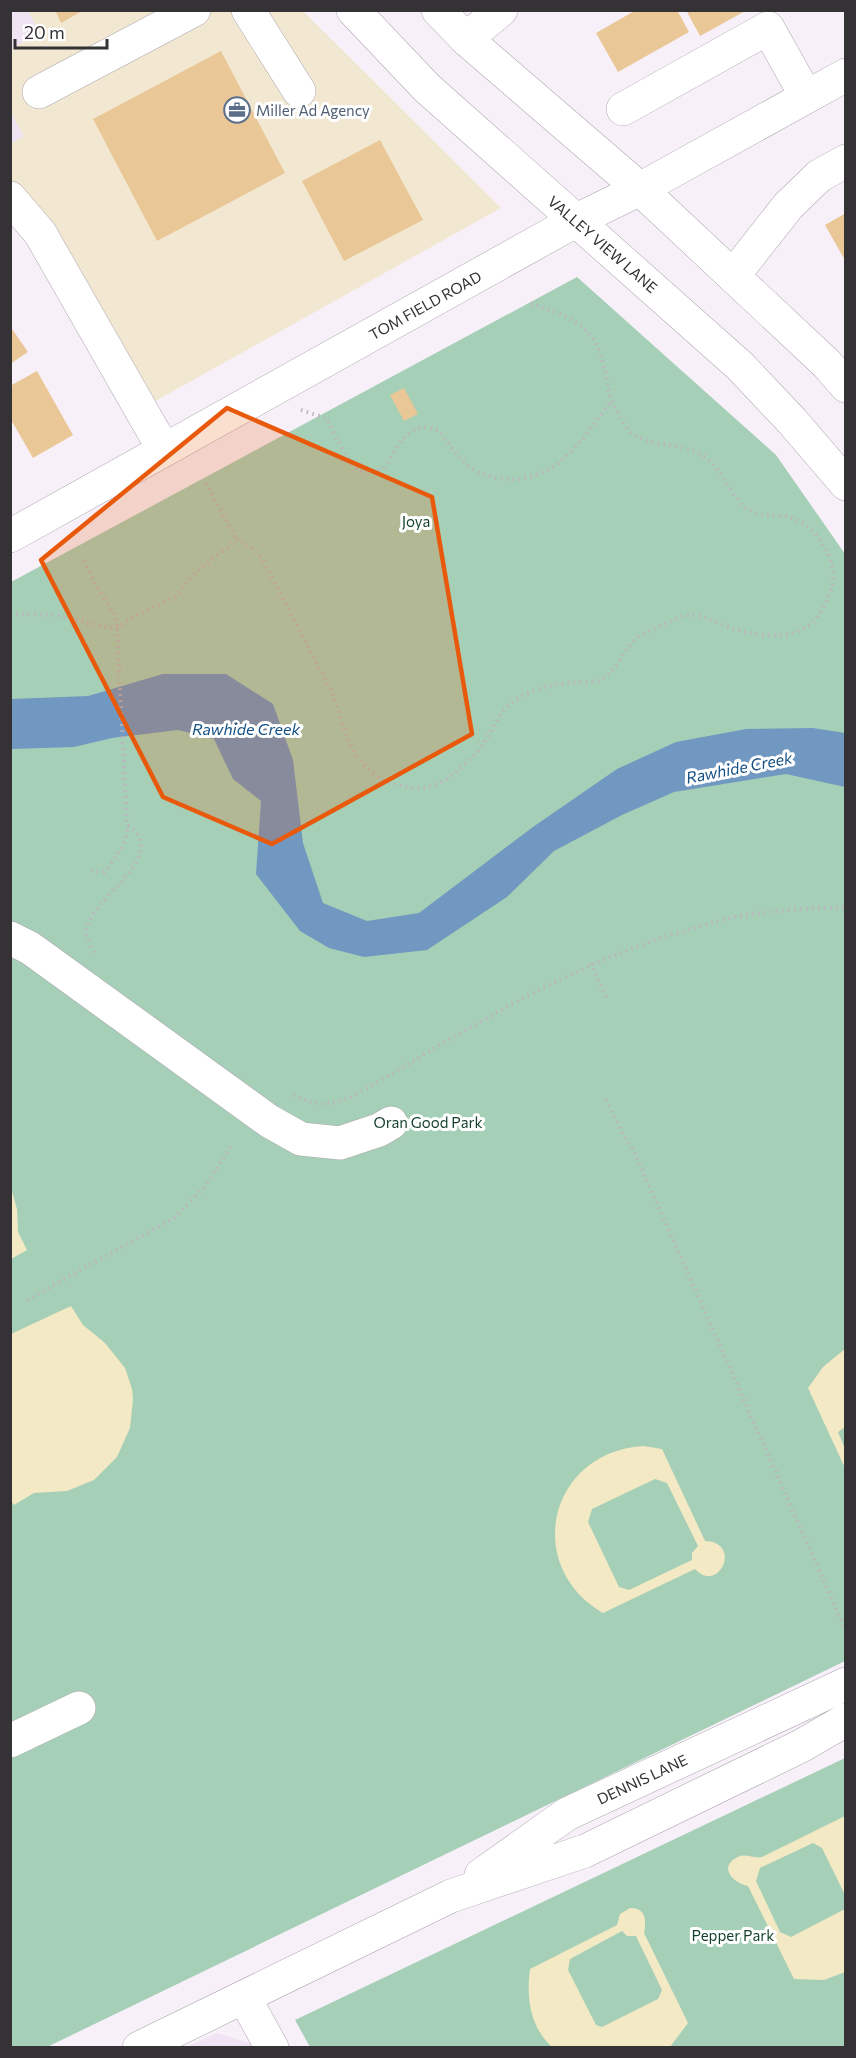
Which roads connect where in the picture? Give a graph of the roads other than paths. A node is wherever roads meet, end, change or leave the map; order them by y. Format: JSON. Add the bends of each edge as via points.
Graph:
{"nodes":[{"id":1,"x":194,"y":10,"type":"edge"},
{"id":2,"x":248,"y":10,"type":"edge"},
{"id":3,"x":353,"y":10,"type":"edge"},
{"id":4,"x":438,"y":10,"type":"edge"},
{"id":5,"x":501,"y":10,"type":"edge"},
{"id":6,"x":466,"y":39,"type":"junction"},
{"id":7,"x":844,"y":75,"type":"edge"},
{"id":8,"x":298,"y":91,"type":"dead end"},
{"id":9,"x":39,"y":92,"type":"dead end"},
{"id":10,"x":806,"y":96,"type":"junction"},
{"id":11,"x":623,"y":109,"type":"dead end"},
{"id":12,"x":846,"y":161,"type":"edge"},
{"id":13,"x":640,"y":189,"type":"junction"},
{"id":14,"x":10,"y":198,"type":"edge"},
{"id":15,"x":577,"y":220,"type":"junction"},
{"id":16,"x":733,"y":276,"type":"junction"},
{"id":17,"x":846,"y":386,"type":"edge"},
{"id":18,"x":165,"y":450,"type":"junction"},
{"id":19,"x":846,"y":484,"type":"edge"},
{"id":20,"x":10,"y":536,"type":"edge"},
{"id":21,"x":10,"y":938,"type":"edge"},
{"id":22,"x":391,"y":1123,"type":"dead end"},
{"id":23,"x":846,"y":1684,"type":"edge"},
{"id":24,"x":79,"y":1708,"type":"dead end"},
{"id":25,"x":846,"y":1720,"type":"edge"},
{"id":26,"x":10,"y":1742,"type":"edge"},
{"id":27,"x":451,"y":1896,"type":"junction"},
{"id":28,"x":244,"y":1997,"type":"junction"},
{"id":29,"x":139,"y":2048,"type":"edge"},
{"id":30,"x":272,"y":2048,"type":"edge"}],
"edges":[{"from":1,"to":9,"type":"street"},
{"from":2,"to":8,"type":"street"},
{"from":3,"to":15,"type":"street","name":"VALLEY VIEW LANE","via":[[427,88]]},
{"from":4,"to":6,"type":"street"},
{"from":5,"to":6,"type":"street"},
{"from":6,"to":13,"type":"street"},
{"from":7,"to":10,"type":"street","name":"TOM FIELD ROAD"},
{"from":10,"to":11,"type":"street","via":[[768,28]]},
{"from":10,"to":13,"type":"street","name":"TOM FIELD ROAD"},
{"from":12,"to":16,"type":"street","via":[[819,176],[788,206]]},
{"from":13,"to":15,"type":"street","name":"TOM FIELD ROAD"},
{"from":13,"to":16,"type":"street"},
{"from":14,"to":18,"type":"street","via":[[40,233]]},
{"from":15,"to":18,"type":"street","name":"TOM FIELD ROAD"},
{"from":15,"to":19,"type":"street","name":"VALLEY VIEW LANE","via":[[740,366]]},
{"from":16,"to":17,"type":"street"},
{"from":18,"to":20,"type":"street","name":"TOM FIELD ROAD"},
{"from":21,"to":22,"type":"street","via":[[30,948],[269,1121],[301,1138],[340,1143]]},
{"from":23,"to":27,"type":"street","name":"DENNIS LANE","via":[[567,1814]]},
{"from":24,"to":26,"type":"street"},
{"from":25,"to":27,"type":"street","name":"DENNIS LANE","via":[[801,1746],[585,1851]]},
{"from":27,"to":28,"type":"street","name":"DENNIS LANE"},
{"from":28,"to":29,"type":"street","name":"DENNIS LANE"},
{"from":28,"to":30,"type":"street"}]}
